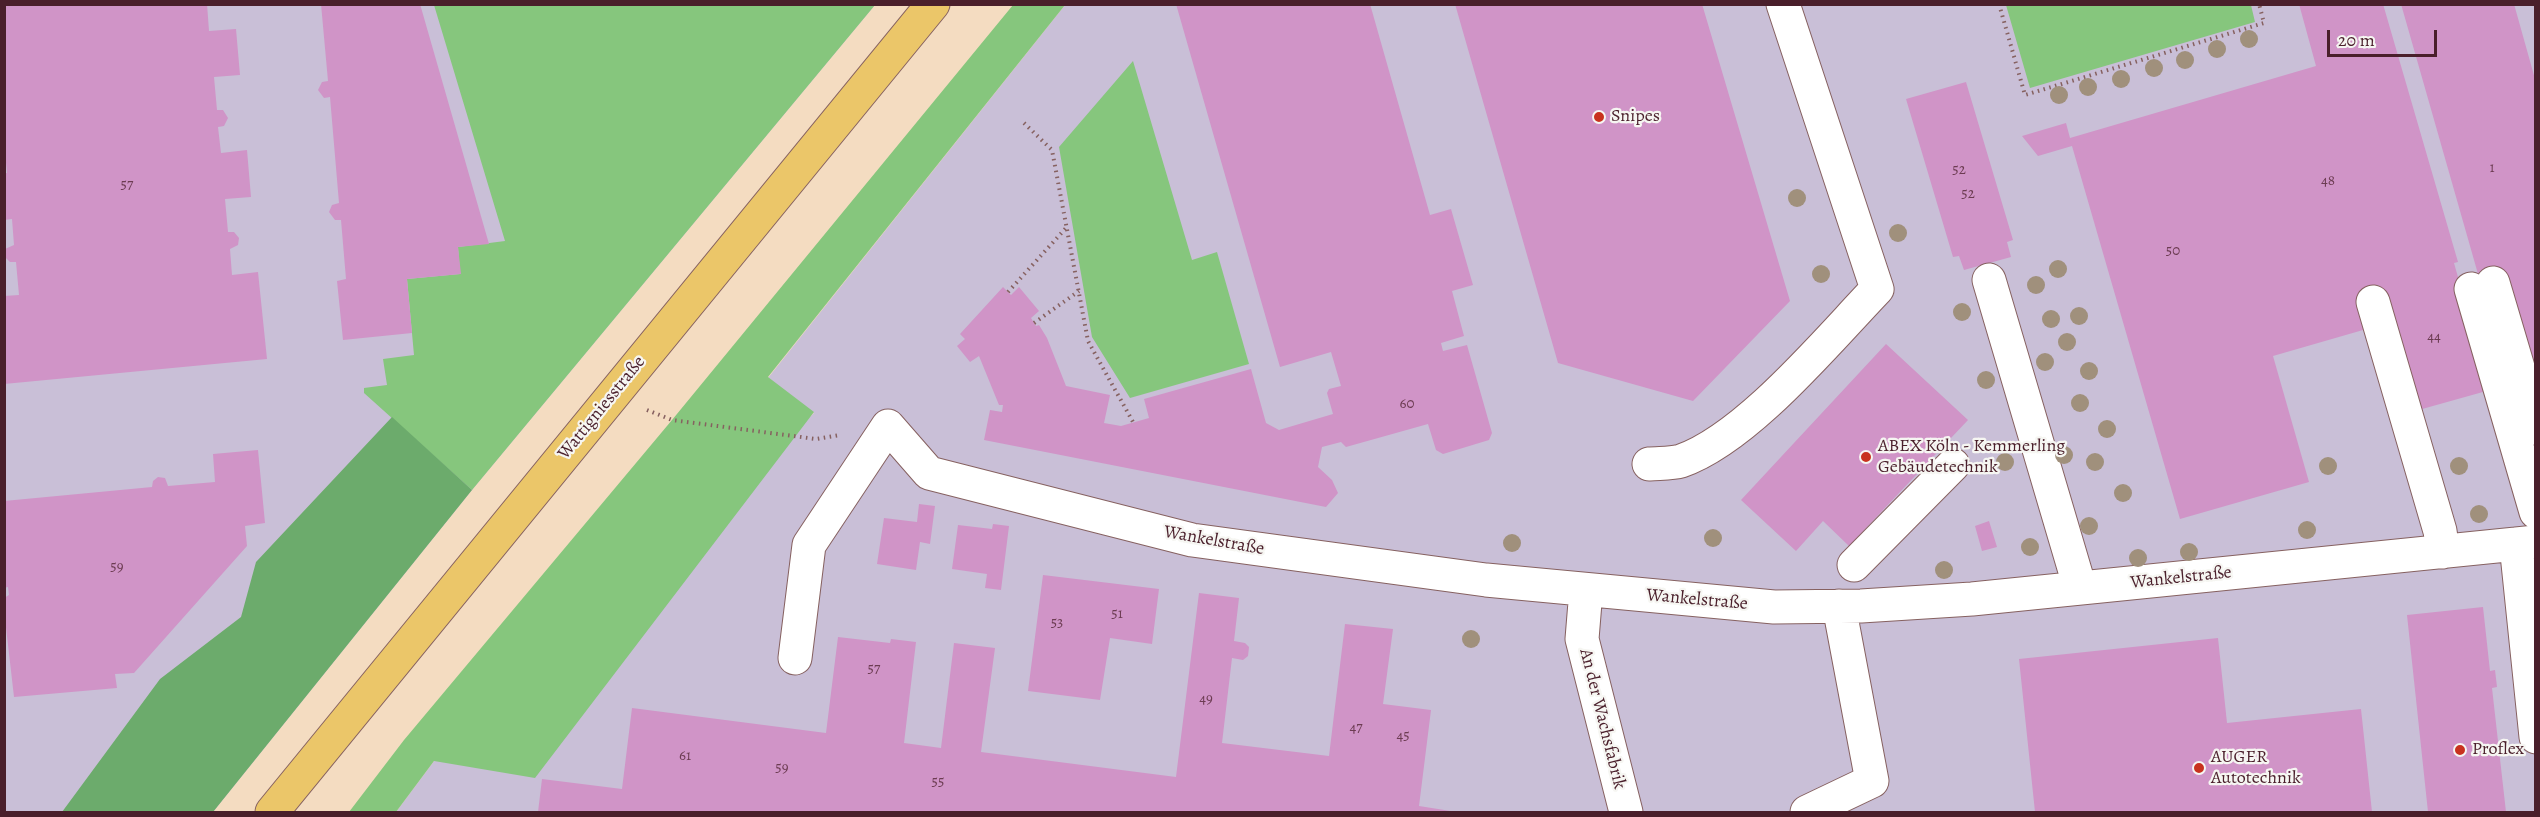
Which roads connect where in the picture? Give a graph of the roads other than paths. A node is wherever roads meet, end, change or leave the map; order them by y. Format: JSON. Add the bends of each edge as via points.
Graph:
{"nodes":[{"id":1,"x":933,"y":4,"type":"edge"},
{"id":2,"x":1783,"y":4,"type":"edge"},
{"id":3,"x":1989,"y":280,"type":"dead end"},
{"id":4,"x":2373,"y":302,"type":"dead end"},
{"id":5,"x":2535,"y":428,"type":"edge"},
{"id":6,"x":1649,"y":464,"type":"dead end"},
{"id":7,"x":1953,"y":465,"type":"dead end"},
{"id":8,"x":2535,"y":512,"type":"edge"},
{"id":9,"x":2526,"y":543,"type":"edge"},
{"id":10,"x":2443,"y":552,"type":"junction"},
{"id":11,"x":1854,"y":565,"type":"dead end"},
{"id":12,"x":2080,"y":588,"type":"junction"},
{"id":13,"x":1586,"y":590,"type":"junction"},
{"id":14,"x":1839,"y":606,"type":"junction"},
{"id":15,"x":795,"y":658,"type":"dead end"},
{"id":16,"x":2535,"y":737,"type":"edge"},
{"id":17,"x":272,"y":813,"type":"edge"},
{"id":18,"x":1626,"y":813,"type":"edge"},
{"id":19,"x":1807,"y":813,"type":"edge"}],
"edges":[{"from":1,"to":17,"type":"main road","name":"Wattigniesstraße"},
{"from":2,"to":6,"type":"street","via":[[1877,290],[1760,409],[1715,445],[1679,461]]},
{"from":3,"to":12,"type":"street"},
{"from":4,"to":10,"type":"street"},
{"from":5,"to":8,"type":"street","via":[[2482,286]]},
{"from":7,"to":11,"type":"street"},
{"from":9,"to":10,"type":"street","name":"Wankelstraße"},
{"from":9,"to":16,"type":"street"},
{"from":10,"to":12,"type":"street","name":"Wankelstraße"},
{"from":12,"to":14,"type":"street","name":"Wankelstraße"},
{"from":13,"to":14,"type":"street","name":"Wankelstraße","via":[[1774,607]]},
{"from":13,"to":15,"type":"street","name":"Wankelstraße","via":[[1192,540],[930,473],[888,426],[809,545]]},
{"from":13,"to":18,"type":"street","name":"An der Wachsfabrik","via":[[1582,639]]},
{"from":14,"to":19,"type":"street","via":[[1872,781]]}]}
